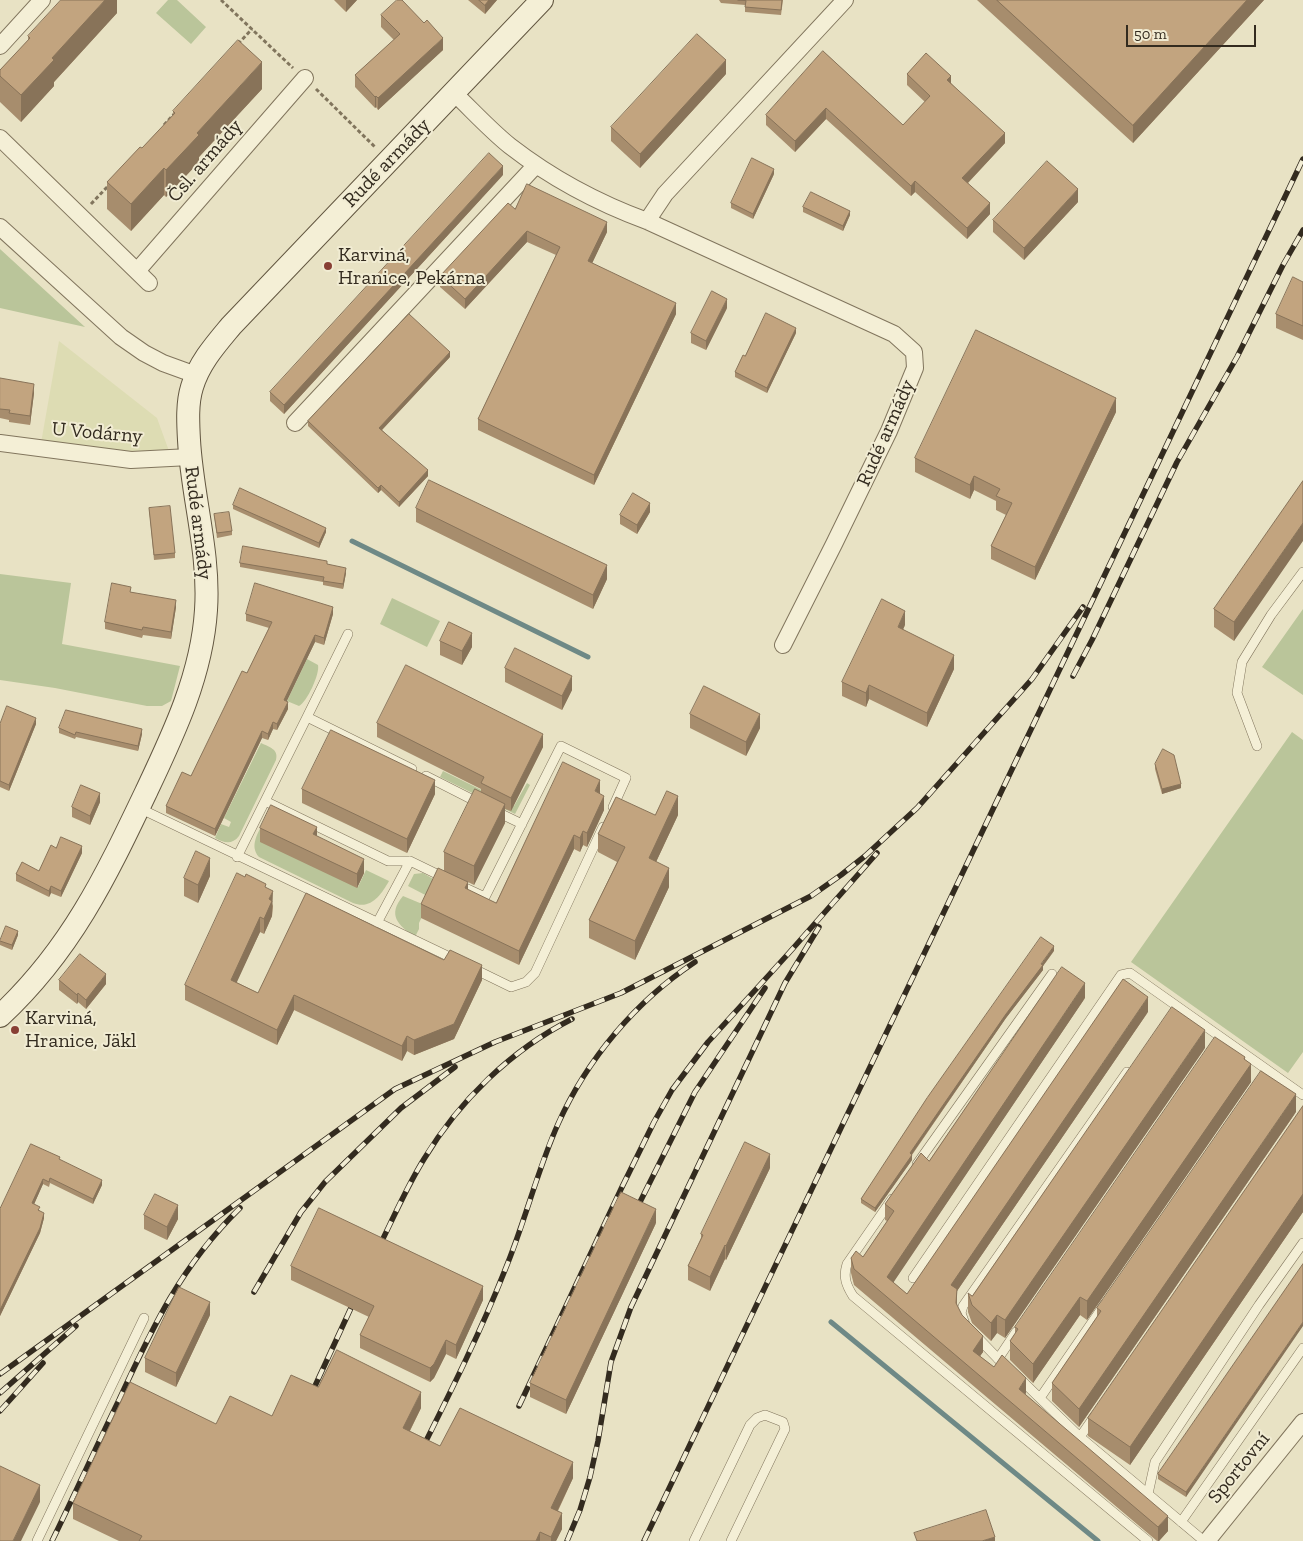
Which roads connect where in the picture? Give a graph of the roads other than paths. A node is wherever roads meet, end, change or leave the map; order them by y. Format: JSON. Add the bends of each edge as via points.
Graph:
{"nodes":[{"id":1,"x":42,"y":0,"type":"edge"},
{"id":2,"x":542,"y":0,"type":"edge"},
{"id":3,"x":845,"y":0,"type":"edge"},
{"id":4,"x":0,"y":46,"type":"edge"},
{"id":5,"x":305,"y":78,"type":"dead end"},
{"id":6,"x":454,"y":93,"type":"junction"},
{"id":7,"x":0,"y":138,"type":"edge"},
{"id":8,"x":536,"y":165,"type":"junction"},
{"id":9,"x":646,"y":221,"type":"junction"},
{"id":10,"x":0,"y":227,"type":"edge"},
{"id":11,"x":137,"y":271,"type":"junction"},
{"id":12,"x":149,"y":283,"type":"dead end"},
{"id":13,"x":196,"y":375,"type":"junction"},
{"id":14,"x":295,"y":423,"type":"dead end"},
{"id":15,"x":0,"y":443,"type":"edge"},
{"id":16,"x":190,"y":457,"type":"junction"},
{"id":17,"x":1303,"y":572,"type":"edge"},
{"id":18,"x":348,"y":634,"type":"dead end"},
{"id":19,"x":783,"y":645,"type":"dead end"},
{"id":20,"x":307,"y":717,"type":"junction"},
{"id":21,"x":1257,"y":746,"type":"dead end"},
{"id":22,"x":265,"y":801,"type":"junction"},
{"id":23,"x":138,"y":808,"type":"junction"},
{"id":24,"x":610,"y":814,"type":"edge"},
{"id":25,"x":606,"y":822,"type":"edge"},
{"id":26,"x":522,"y":824,"type":"junction"},
{"id":27,"x":237,"y":857,"type":"junction"},
{"id":28,"x":410,"y":861,"type":"junction"},
{"id":29,"x":377,"y":923,"type":"junction"},
{"id":30,"x":1052,"y":974,"type":"dead end"},
{"id":31,"x":1174,"y":1004,"type":"junction"},
{"id":32,"x":4,"y":1007,"type":"edge"},
{"id":33,"x":1169,"y":1012,"type":"edge"},
{"id":34,"x":1134,"y":1062,"type":"edge"},
{"id":35,"x":1267,"y":1070,"type":"junction"},
{"id":36,"x":1262,"y":1078,"type":"edge"},
{"id":37,"x":1303,"y":1095,"type":"edge"},
{"id":38,"x":909,"y":1175,"type":"edge"},
{"id":39,"x":898,"y":1191,"type":"edge"},
{"id":40,"x":1303,"y":1243,"type":"edge"},
{"id":41,"x":913,"y":1278,"type":"dead end"},
{"id":42,"x":1108,"y":1299,"type":"edge"},
{"id":43,"x":144,"y":1318,"type":"dead end"},
{"id":44,"x":1020,"y":1327,"type":"edge"},
{"id":45,"x":1303,"y":1348,"type":"edge"},
{"id":46,"x":998,"y":1359,"type":"junction"},
{"id":47,"x":1040,"y":1398,"type":"junction"},
{"id":48,"x":1097,"y":1413,"type":"edge"},
{"id":49,"x":1303,"y":1422,"type":"edge"},
{"id":50,"x":1080,"y":1437,"type":"junction"},
{"id":51,"x":1148,"y":1494,"type":"junction"},
{"id":52,"x":1181,"y":1522,"type":"junction"},
{"id":53,"x":37,"y":1541,"type":"edge"},
{"id":54,"x":694,"y":1541,"type":"edge"},
{"id":55,"x":731,"y":1541,"type":"edge"},
{"id":56,"x":1148,"y":1541,"type":"edge"},
{"id":57,"x":1206,"y":1541,"type":"edge"}],
"edges":[{"from":1,"to":4,"type":"street"},
{"from":2,"to":6,"type":"main road","name":"Rudé armády"},
{"from":3,"to":9,"type":"street","via":[[665,194]]},
{"from":5,"to":11,"type":"street","name":"Čsl. armády"},
{"from":6,"to":8,"type":"street","name":"Rudé armády","via":[[508,144]]},
{"from":6,"to":13,"type":"main road","name":"Rudé armády","via":[[231,326]]},
{"from":7,"to":11,"type":"street"},
{"from":8,"to":9,"type":"street","name":"Rudé armády","via":[[614,209]]},
{"from":8,"to":14,"type":"street"},
{"from":9,"to":19,"type":"street","name":"Rudé armády","via":[[894,334],[914,352],[915,368],[889,431]]},
{"from":10,"to":13,"type":"street","via":[[121,337],[163,363]]},
{"from":11,"to":12,"type":"street"},
{"from":13,"to":16,"type":"main road","name":"Rudé armády","via":[[189,401]]},
{"from":15,"to":16,"type":"street","name":"U Vodárny","via":[[131,460]]},
{"from":16,"to":23,"type":"main road","name":"Rudé armády","via":[[207,591],[202,642],[188,696]]},
{"from":17,"to":21,"type":"lane","via":[[1242,662],[1237,692]]},
{"from":18,"to":20,"type":"lane"},
{"from":20,"to":22,"type":"lane"},
{"from":20,"to":26,"type":"lane"},
{"from":22,"to":27,"type":"lane"},
{"from":22,"to":28,"type":"lane","via":[[388,861]]},
{"from":23,"to":27,"type":"lane"},
{"from":23,"to":32,"type":"main road","name":"Rudé armády","via":[[80,921],[46,967]]},
{"from":24,"to":26,"type":"lane","via":[[626,778],[561,746]]},
{"from":25,"to":29,"type":"lane","via":[[535,973],[526,982],[511,986]]},
{"from":26,"to":28,"type":"lane","via":[[485,897]]},
{"from":27,"to":29,"type":"lane"},
{"from":28,"to":29,"type":"lane"},
{"from":30,"to":38,"type":"lane"},
{"from":31,"to":33,"type":"lane"},
{"from":31,"to":35,"type":"lane","via":[[1217,1041]]},
{"from":31,"to":41,"type":"lane","via":[[1130,973],[1121,975]]},
{"from":34,"to":46,"type":"lane","via":[[963,1306],[962,1320]]},
{"from":35,"to":36,"type":"lane"},
{"from":35,"to":37,"type":"lane"},
{"from":39,"to":56,"type":"lane","via":[[847,1264],[844,1274],[853,1296]]},
{"from":40,"to":51,"type":"lane","via":[[1155,1462]]},
{"from":42,"to":47,"type":"lane"},
{"from":43,"to":53,"type":"lane"},
{"from":44,"to":46,"type":"lane"},
{"from":45,"to":52,"type":"lane"},
{"from":46,"to":47,"type":"lane"},
{"from":47,"to":50,"type":"lane"},
{"from":48,"to":50,"type":"lane"},
{"from":49,"to":57,"type":"street","name":"Sportovní"},
{"from":50,"to":51,"type":"lane"},
{"from":51,"to":52,"type":"lane"},
{"from":52,"to":57,"type":"lane"},
{"from":54,"to":55,"type":"lane","via":[[750,1425],[765,1415],[782,1422],[785,1430]]}]}
